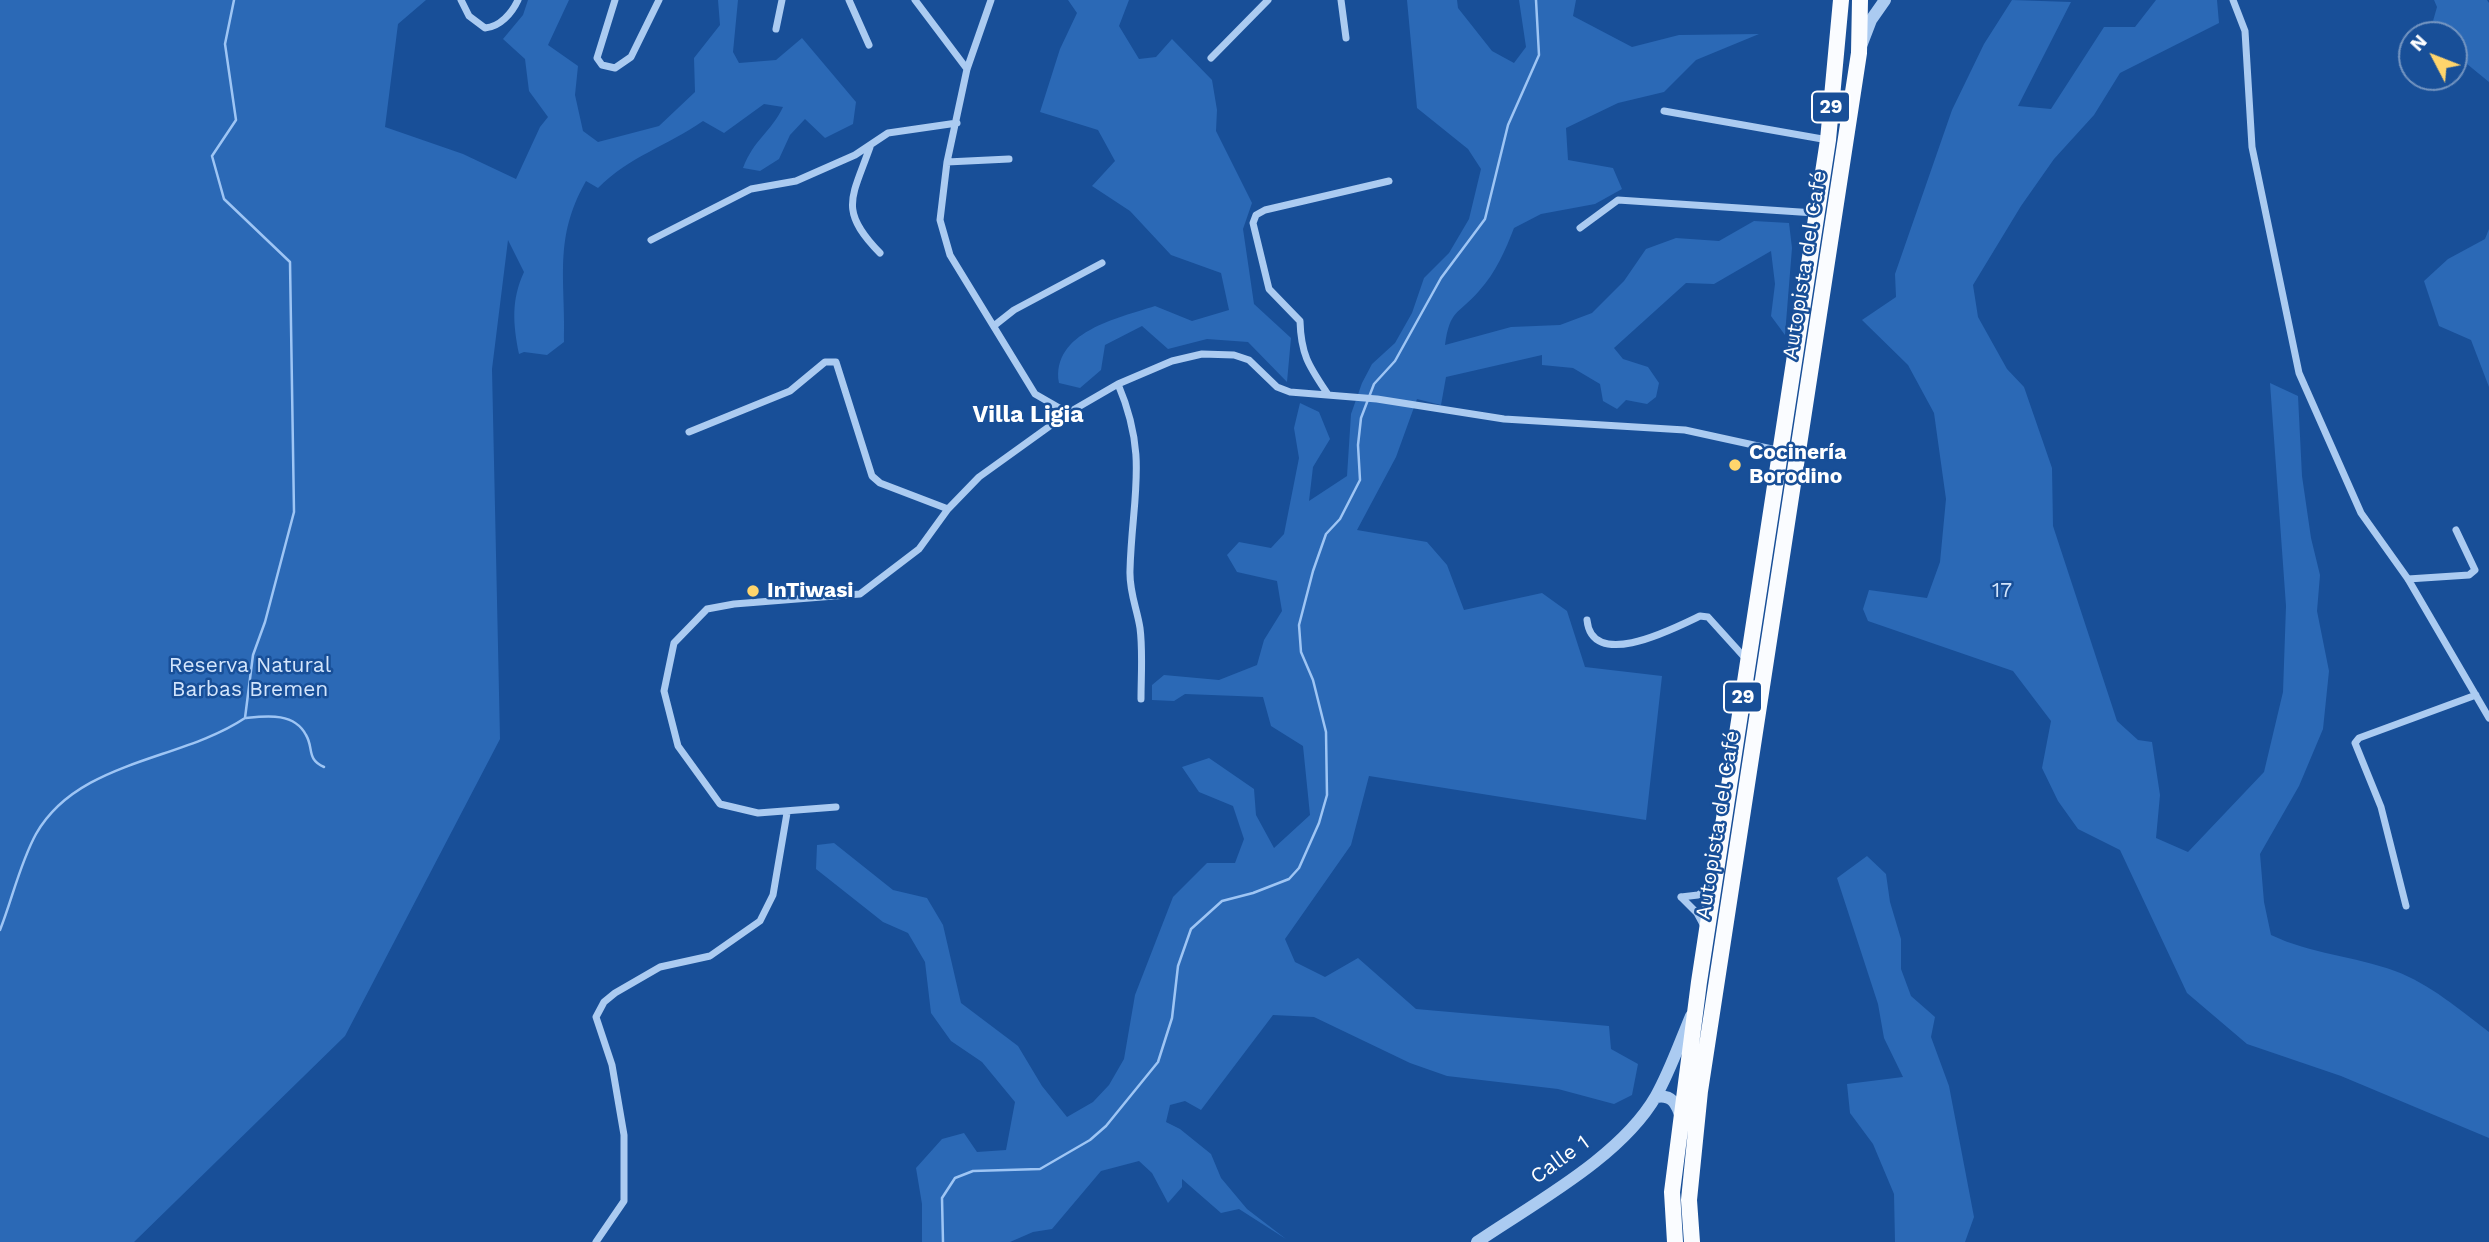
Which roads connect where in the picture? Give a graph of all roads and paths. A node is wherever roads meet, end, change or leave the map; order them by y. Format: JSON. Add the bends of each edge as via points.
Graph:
{"nodes":[{"id":1,"x":461,"y":0,"type":"edge"},
{"id":2,"x":518,"y":0,"type":"edge"},
{"id":3,"x":615,"y":0,"type":"edge"},
{"id":4,"x":659,"y":0,"type":"edge"},
{"id":5,"x":782,"y":0,"type":"edge"},
{"id":6,"x":849,"y":0,"type":"edge"},
{"id":7,"x":915,"y":0,"type":"edge"},
{"id":8,"x":991,"y":0,"type":"edge"},
{"id":9,"x":1268,"y":0,"type":"edge"},
{"id":10,"x":1340,"y":0,"type":"edge"},
{"id":11,"x":1841,"y":0,"type":"edge"},
{"id":12,"x":1860,"y":0,"type":"edge"},
{"id":13,"x":1885,"y":0,"type":"edge"},
{"id":14,"x":2233,"y":0,"type":"edge"},
{"id":15,"x":776,"y":29,"type":"dead end"},
{"id":16,"x":1346,"y":38,"type":"dead end"},
{"id":17,"x":869,"y":45,"type":"dead end"},
{"id":18,"x":1859,"y":53,"type":"junction"},
{"id":19,"x":1211,"y":58,"type":"dead end"},
{"id":20,"x":967,"y":69,"type":"junction"},
{"id":21,"x":1664,"y":111,"type":"dead end"},
{"id":22,"x":957,"y":123,"type":"junction"},
{"id":23,"x":1828,"y":140,"type":"junction"},
{"id":24,"x":870,"y":146,"type":"junction"},
{"id":25,"x":1009,"y":159,"type":"dead end"},
{"id":26,"x":947,"y":162,"type":"junction"},
{"id":27,"x":1389,"y":181,"type":"dead end"},
{"id":28,"x":1815,"y":214,"type":"junction"},
{"id":29,"x":1580,"y":228,"type":"dead end"},
{"id":30,"x":651,"y":240,"type":"dead end"},
{"id":31,"x":880,"y":253,"type":"dead end"},
{"id":32,"x":1102,"y":263,"type":"dead end"},
{"id":33,"x":995,"y":326,"type":"junction"},
{"id":34,"x":1118,"y":384,"type":"junction"},
{"id":35,"x":1327,"y":393,"type":"junction"},
{"id":36,"x":1068,"y":412,"type":"junction"},
{"id":37,"x":689,"y":432,"type":"dead end"},
{"id":38,"x":1781,"y":451,"type":"junction"},
{"id":39,"x":948,"y":509,"type":"junction"},
{"id":40,"x":2456,"y":530,"type":"dead end"},
{"id":41,"x":2408,"y":579,"type":"junction"},
{"id":42,"x":1587,"y":620,"type":"dead end"},
{"id":43,"x":1748,"y":662,"type":"junction"},
{"id":44,"x":2476,"y":695,"type":"junction"},
{"id":45,"x":1141,"y":699,"type":"dead end"},
{"id":46,"x":2489,"y":718,"type":"edge"},
{"id":47,"x":836,"y":807,"type":"dead end"},
{"id":48,"x":786,"y":813,"type":"junction"},
{"id":49,"x":1714,"y":882,"type":"junction"},
{"id":50,"x":2406,"y":906,"type":"dead end"},
{"id":51,"x":1707,"y":931,"type":"junction"},
{"id":52,"x":1697,"y":1003,"type":"junction"},
{"id":53,"x":1656,"y":1097,"type":"junction"},
{"id":54,"x":1682,"y":1120,"type":"junction"},
{"id":55,"x":596,"y":1242,"type":"edge"},
{"id":56,"x":1477,"y":1242,"type":"edge"},
{"id":57,"x":1675,"y":1242,"type":"edge"},
{"id":58,"x":1692,"y":1242,"type":"edge"}],
"edges":[{"from":1,"to":2,"type":"street","via":[[469,16],[492,28]]},
{"from":3,"to":4,"type":"street","via":[[597,58],[602,65],[615,68],[631,57]]},
{"from":5,"to":15,"type":"street"},
{"from":6,"to":17,"type":"street"},
{"from":7,"to":20,"type":"street"},
{"from":8,"to":20,"type":"street"},
{"from":9,"to":19,"type":"street"},
{"from":10,"to":16,"type":"street"},
{"from":11,"to":23,"type":"highway","name":"Autopista del Café","number":"29"},
{"from":12,"to":18,"type":"highway","name":"Autopista del Café","number":"29"},
{"from":13,"to":18,"type":"street","via":[[1871,20]]},
{"from":14,"to":41,"type":"street","via":[[2245,31],[2252,147],[2299,373],[2361,513]]},
{"from":18,"to":58,"type":"highway","name":"Autopista del Café","number":"29","via":[[1720,943],[1690,1187]]},
{"from":20,"to":22,"type":"street"},
{"from":21,"to":23,"type":"street"},
{"from":22,"to":24,"type":"street","via":[[888,133]]},
{"from":22,"to":26,"type":"street"},
{"from":23,"to":28,"type":"highway","name":"Autopista del Café","number":"29"},
{"from":24,"to":30,"type":"street","via":[[796,181],[751,189]]},
{"from":24,"to":31,"type":"street","via":[[851,214],[861,234]]},
{"from":25,"to":26,"type":"street"},
{"from":26,"to":33,"type":"street","via":[[940,220],[950,255]]},
{"from":27,"to":35,"type":"street","via":[[1265,210],[1253,223],[1269,289],[1300,321],[1301,348]]},
{"from":28,"to":29,"type":"street","via":[[1618,200]]},
{"from":28,"to":38,"type":"highway","name":"Autopista del Café","number":"29"},
{"from":32,"to":33,"type":"street","via":[[1014,310]]},
{"from":33,"to":36,"type":"street","via":[[1035,394]]},
{"from":34,"to":35,"type":"street","via":[[1202,354],[1234,355],[1249,360],[1277,387]]},
{"from":34,"to":36,"type":"street"},
{"from":34,"to":45,"type":"street","via":[[1130,413],[1138,470],[1130,595],[1140,628]]},
{"from":35,"to":38,"type":"street","via":[[1504,419],[1685,430]]},
{"from":36,"to":39,"type":"street","via":[[979,477]]},
{"from":37,"to":39,"type":"street","via":[[790,391],[825,362],[836,362],[872,476]]},
{"from":38,"to":43,"type":"highway","name":"Autopista del Café","number":"29"},
{"from":39,"to":48,"type":"street","via":[[919,549],[860,594],[707,610],[674,643],[664,691],[678,746],[720,804],[758,813]]},
{"from":40,"to":41,"type":"street","via":[[2474,570],[2469,575]]},
{"from":41,"to":44,"type":"street"},
{"from":42,"to":43,"type":"street","via":[[1593,638],[1620,647],[1700,616],[1708,617]]},
{"from":43,"to":49,"type":"highway","name":"Autopista del Café","number":"29"},
{"from":44,"to":46,"type":"street"},
{"from":44,"to":50,"type":"street","via":[[2355,743],[2381,807]]},
{"from":47,"to":48,"type":"street"},
{"from":48,"to":55,"type":"street","via":[[774,895],[760,920],[710,956],[660,967],[615,993],[596,1017],[612,1065],[624,1135],[624,1201]]},
{"from":49,"to":51,"type":"highway","name":"Autopista del Café","number":"29"},
{"from":49,"to":51,"type":"street","via":[[1703,892],[1681,897],[1698,913]]},
{"from":51,"to":52,"type":"highway","name":"Autopista del Café","number":"29"},
{"from":52,"to":53,"type":"street","name":"Calle 1"},
{"from":52,"to":54,"type":"highway","name":"Autopista del Café","number":"29"},
{"from":53,"to":54,"type":"street","via":[[1671,1099]]},
{"from":53,"to":56,"type":"street","name":"Calle 1","via":[[1629,1130],[1592,1163]]},
{"from":54,"to":57,"type":"highway","name":"Autopista del Café","number":"29","via":[[1672,1192]]}]}
